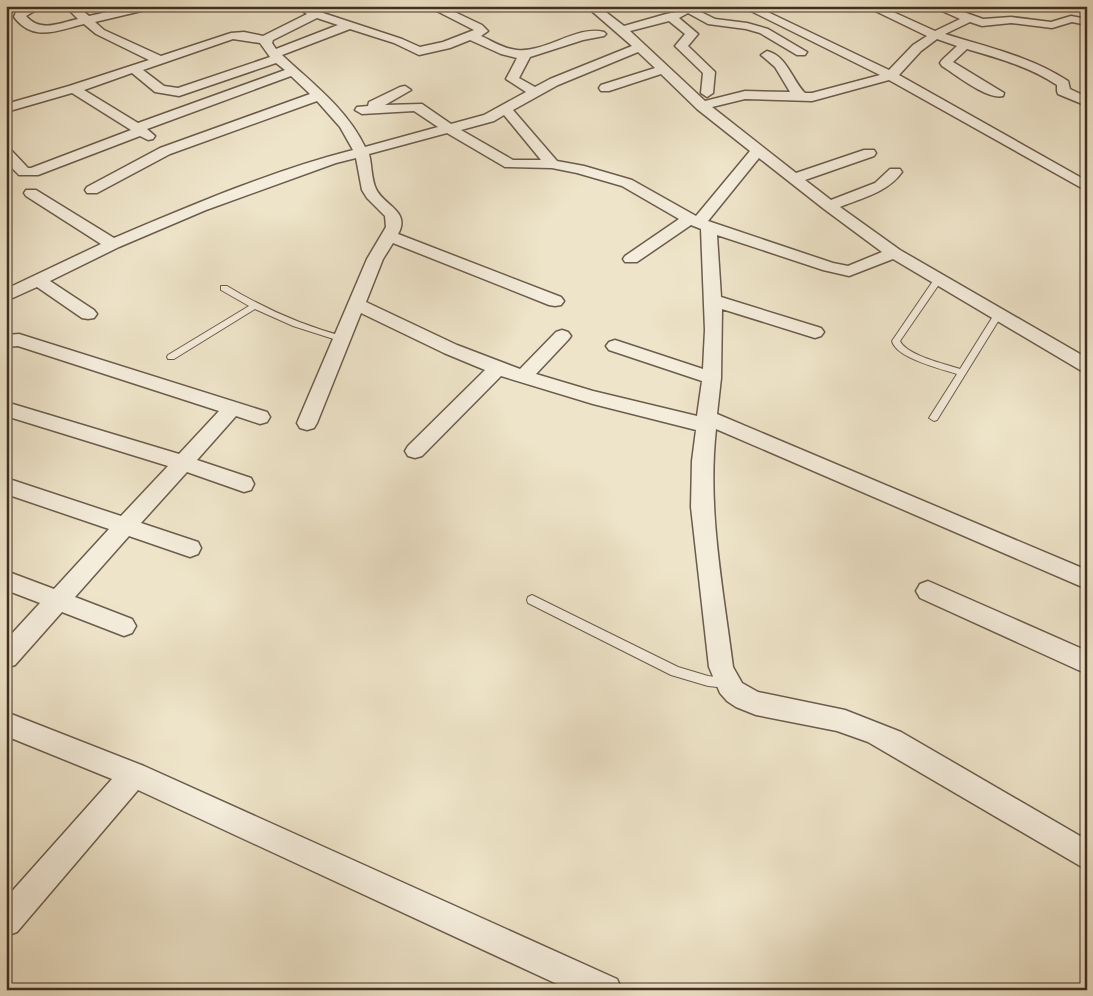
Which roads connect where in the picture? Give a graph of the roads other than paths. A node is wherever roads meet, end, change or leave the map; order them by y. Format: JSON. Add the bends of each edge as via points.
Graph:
{"nodes":[{"id":1,"x":38,"y":6,"type":"edge"},
{"id":2,"x":70,"y":6,"type":"edge"},
{"id":3,"x":150,"y":6,"type":"edge"},
{"id":4,"x":302,"y":6,"type":"edge"},
{"id":5,"x":432,"y":6,"type":"edge"},
{"id":6,"x":746,"y":6,"type":"edge"},
{"id":7,"x":870,"y":6,"type":"edge"},
{"id":8,"x":936,"y":6,"type":"edge"},
{"id":9,"x":596,"y":7,"type":"edge"},
{"id":10,"x":696,"y":8,"type":"edge"},
{"id":11,"x":955,"y":9,"type":"edge"},
{"id":12,"x":316,"y":14,"type":"junction"},
{"id":13,"x":670,"y":16,"type":"junction"},
{"id":14,"x":968,"y":19,"type":"junction"},
{"id":15,"x":86,"y":20,"type":"junction"},
{"id":16,"x":1087,"y":22,"type":"edge"},
{"id":17,"x":349,"y":25,"type":"junction"},
{"id":18,"x":622,"y":30,"type":"junction"},
{"id":19,"x":600,"y":34,"type":"dead end"},
{"id":20,"x":934,"y":34,"type":"junction"},
{"id":21,"x":472,"y":36,"type":"junction"},
{"id":22,"x":266,"y":40,"type":"junction"},
{"id":23,"x":965,"y":44,"type":"junction"},
{"id":24,"x":640,"y":47,"type":"junction"},
{"id":25,"x":801,"y":52,"type":"dead end"},
{"id":26,"x":525,"y":54,"type":"junction"},
{"id":27,"x":767,"y":55,"type":"dead end"},
{"id":28,"x":276,"y":56,"type":"junction"},
{"id":29,"x":158,"y":60,"type":"junction"},
{"id":30,"x":133,"y":68,"type":"junction"},
{"id":31,"x":663,"y":69,"type":"junction"},
{"id":32,"x":292,"y":72,"type":"junction"},
{"id":33,"x":891,"y":76,"type":"junction"},
{"id":34,"x":605,"y":88,"type":"dead end"},
{"id":35,"x":74,"y":89,"type":"junction"},
{"id":36,"x":405,"y":90,"type":"dead end"},
{"id":37,"x":534,"y":92,"type":"junction"},
{"id":38,"x":998,"y":93,"type":"dead end"},
{"id":39,"x":318,"y":96,"type":"junction"},
{"id":40,"x":802,"y":98,"type":"junction"},
{"id":41,"x":704,"y":100,"type":"junction"},
{"id":42,"x":1087,"y":102,"type":"edge"},
{"id":43,"x":6,"y":108,"type":"edge"},
{"id":44,"x":362,"y":110,"type":"junction"},
{"id":45,"x":506,"y":110,"type":"junction"},
{"id":46,"x":339,"y":117,"type":"junction"},
{"id":47,"x":139,"y":129,"type":"junction"},
{"id":48,"x":450,"y":129,"type":"junction"},
{"id":49,"x":758,"y":150,"type":"junction"},
{"id":50,"x":165,"y":151,"type":"junction"},
{"id":51,"x":361,"y":152,"type":"junction"},
{"id":52,"x":6,"y":153,"type":"edge"},
{"id":53,"x":869,"y":153,"type":"dead end"},
{"id":54,"x":552,"y":164,"type":"junction"},
{"id":55,"x":895,"y":172,"type":"dead end"},
{"id":56,"x":795,"y":178,"type":"junction"},
{"id":57,"x":1087,"y":187,"type":"edge"},
{"id":58,"x":92,"y":190,"type":"dead end"},
{"id":59,"x":31,"y":193,"type":"dead end"},
{"id":60,"x":829,"y":206,"type":"junction"},
{"id":61,"x":699,"y":223,"type":"junction"},
{"id":62,"x":389,"y":236,"type":"junction"},
{"id":63,"x":113,"y":244,"type":"junction"},
{"id":64,"x":894,"y":253,"type":"junction"},
{"id":65,"x":631,"y":259,"type":"dead end"},
{"id":66,"x":38,"y":280,"type":"junction"},
{"id":67,"x":938,"y":280,"type":"junction"},
{"id":68,"x":224,"y":288,"type":"dead end"},
{"id":69,"x":6,"y":296,"type":"edge"},
{"id":70,"x":712,"y":300,"type":"junction"},
{"id":71,"x":555,"y":302,"type":"dead end"},
{"id":72,"x":357,"y":305,"type":"junction"},
{"id":73,"x":254,"y":306,"type":"junction"},
{"id":74,"x":88,"y":314,"type":"dead end"},
{"id":75,"x":998,"y":315,"type":"junction"},
{"id":76,"x":815,"y":332,"type":"dead end"},
{"id":77,"x":562,"y":336,"type":"dead end"},
{"id":78,"x":343,"y":339,"type":"junction"},
{"id":79,"x":6,"y":341,"type":"edge"},
{"id":80,"x":615,"y":346,"type":"dead end"},
{"id":81,"x":171,"y":357,"type":"dead end"},
{"id":82,"x":1087,"y":366,"type":"edge"},
{"id":83,"x":498,"y":368,"type":"junction"},
{"id":84,"x":962,"y":373,"type":"junction"},
{"id":85,"x":523,"y":377,"type":"junction"},
{"id":86,"x":712,"y":378,"type":"junction"},
{"id":87,"x":6,"y":409,"type":"edge"},
{"id":88,"x":232,"y":409,"type":"junction"},
{"id":89,"x":260,"y":417,"type":"dead end"},
{"id":90,"x":934,"y":418,"type":"dead end"},
{"id":91,"x":706,"y":421,"type":"junction"},
{"id":92,"x":307,"y":423,"type":"dead end"},
{"id":93,"x":415,"y":451,"type":"dead end"},
{"id":94,"x":183,"y":463,"type":"junction"},
{"id":95,"x":244,"y":484,"type":"dead end"},
{"id":96,"x":6,"y":486,"type":"edge"},
{"id":97,"x":125,"y":527,"type":"junction"},
{"id":98,"x":190,"y":548,"type":"dead end"},
{"id":99,"x":6,"y":580,"type":"edge"},
{"id":100,"x":1087,"y":580,"type":"edge"},
{"id":101,"x":928,"y":590,"type":"dead end"},
{"id":102,"x":59,"y":600,"type":"junction"},
{"id":103,"x":532,"y":600,"type":"dead end"},
{"id":104,"x":124,"y":626,"type":"dead end"},
{"id":105,"x":6,"y":658,"type":"edge"},
{"id":106,"x":1087,"y":662,"type":"edge"},
{"id":107,"x":727,"y":683,"type":"junction"},
{"id":108,"x":6,"y":724,"type":"edge"},
{"id":109,"x":134,"y":774,"type":"junction"},
{"id":110,"x":1087,"y":856,"type":"edge"},
{"id":111,"x":6,"y":921,"type":"edge"},
{"id":112,"x":606,"y":990,"type":"edge"}],
"edges":[{"from":1,"to":15,"type":"street","via":[[20,14],[30,29]]},
{"from":2,"to":15,"type":"street"},
{"from":3,"to":15,"type":"street"},
{"from":4,"to":12,"type":"street"},
{"from":5,"to":21,"type":"street","via":[[481,29],[480,33]]},
{"from":6,"to":33,"type":"street"},
{"from":7,"to":20,"type":"street"},
{"from":8,"to":11,"type":"street"},
{"from":9,"to":18,"type":"street"},
{"from":10,"to":13,"type":"street"},
{"from":10,"to":25,"type":"street","via":[[712,22],[755,28]]},
{"from":11,"to":14,"type":"street"},
{"from":12,"to":17,"type":"street"},
{"from":12,"to":22,"type":"street"},
{"from":13,"to":18,"type":"street"},
{"from":13,"to":41,"type":"street","via":[[692,34],[681,46],[709,72]]},
{"from":14,"to":16,"type":"street","via":[[1047,25],[1066,19]]},
{"from":14,"to":20,"type":"street"},
{"from":15,"to":29,"type":"street","via":[[100,32]]},
{"from":17,"to":21,"type":"street","via":[[419,51]]},
{"from":17,"to":28,"type":"street"},
{"from":18,"to":24,"type":"street"},
{"from":19,"to":26,"type":"street"},
{"from":20,"to":23,"type":"street"},
{"from":20,"to":33,"type":"street"},
{"from":21,"to":26,"type":"street","via":[[510,52]]},
{"from":22,"to":28,"type":"street"},
{"from":22,"to":29,"type":"street","via":[[238,34]]},
{"from":23,"to":38,"type":"street","via":[[946,63]]},
{"from":23,"to":42,"type":"street","via":[[1052,76],[1064,84],[1063,91],[1067,94]]},
{"from":24,"to":31,"type":"street"},
{"from":24,"to":37,"type":"street"},
{"from":26,"to":37,"type":"street","via":[[512,79]]},
{"from":27,"to":40,"type":"street","via":[[780,64]]},
{"from":28,"to":30,"type":"street","via":[[179,92],[160,89]]},
{"from":28,"to":32,"type":"street"},
{"from":29,"to":30,"type":"street"},
{"from":30,"to":35,"type":"street"},
{"from":31,"to":34,"type":"street"},
{"from":31,"to":41,"type":"street","via":[[685,90]]},
{"from":32,"to":39,"type":"street"},
{"from":32,"to":47,"type":"street"},
{"from":33,"to":40,"type":"street"},
{"from":33,"to":57,"type":"street"},
{"from":35,"to":43,"type":"street"},
{"from":35,"to":47,"type":"street"},
{"from":36,"to":44,"type":"street"},
{"from":37,"to":45,"type":"street"},
{"from":39,"to":46,"type":"street"},
{"from":39,"to":50,"type":"street"},
{"from":40,"to":41,"type":"street","via":[[753,94]]},
{"from":41,"to":49,"type":"street"},
{"from":44,"to":46,"type":"street"},
{"from":44,"to":48,"type":"street","via":[[417,107]]},
{"from":45,"to":48,"type":"street"},
{"from":45,"to":54,"type":"street"},
{"from":46,"to":51,"type":"street"},
{"from":47,"to":50,"type":"street"},
{"from":47,"to":52,"type":"street","via":[[33,172],[24,172]]},
{"from":48,"to":51,"type":"street"},
{"from":48,"to":54,"type":"street","via":[[510,164]]},
{"from":49,"to":56,"type":"street"},
{"from":49,"to":61,"type":"street"},
{"from":50,"to":58,"type":"street"},
{"from":51,"to":62,"type":"street","via":[[369,190],[394,217],[394,227]]},
{"from":51,"to":63,"type":"street","via":[[275,179]]},
{"from":53,"to":56,"type":"street"},
{"from":54,"to":61,"type":"street","via":[[627,183]]},
{"from":55,"to":60,"type":"street","via":[[880,186]]},
{"from":56,"to":60,"type":"street"},
{"from":59,"to":63,"type":"street"},
{"from":60,"to":64,"type":"street"},
{"from":61,"to":64,"type":"street","via":[[843,270],[856,269]]},
{"from":61,"to":65,"type":"street"},
{"from":61,"to":70,"type":"street"},
{"from":62,"to":71,"type":"street"},
{"from":62,"to":72,"type":"street","via":[[375,259]]},
{"from":63,"to":66,"type":"street"},
{"from":64,"to":67,"type":"street"},
{"from":66,"to":69,"type":"street"},
{"from":66,"to":74,"type":"street"},
{"from":67,"to":75,"type":"street"},
{"from":67,"to":84,"type":"lane","via":[[896,341],[897,345],[907,353]]},
{"from":68,"to":73,"type":"lane"},
{"from":70,"to":76,"type":"street"},
{"from":70,"to":86,"type":"street"},
{"from":72,"to":78,"type":"street"},
{"from":72,"to":83,"type":"street"},
{"from":73,"to":78,"type":"lane","via":[[309,330]]},
{"from":73,"to":81,"type":"lane"},
{"from":75,"to":82,"type":"street"},
{"from":75,"to":84,"type":"lane"},
{"from":77,"to":85,"type":"street"},
{"from":78,"to":92,"type":"street"},
{"from":79,"to":88,"type":"street","via":[[18,340]]},
{"from":80,"to":86,"type":"street"},
{"from":83,"to":85,"type":"street"},
{"from":83,"to":93,"type":"street"},
{"from":84,"to":90,"type":"lane"},
{"from":85,"to":91,"type":"street","via":[[586,397]]},
{"from":86,"to":91,"type":"street"},
{"from":87,"to":94,"type":"street"},
{"from":88,"to":89,"type":"street"},
{"from":88,"to":94,"type":"street"},
{"from":91,"to":100,"type":"street","via":[[852,477]]},
{"from":91,"to":107,"type":"street","via":[[702,507],[721,667]]},
{"from":94,"to":95,"type":"street"},
{"from":94,"to":97,"type":"street"},
{"from":96,"to":97,"type":"street"},
{"from":97,"to":98,"type":"street"},
{"from":97,"to":102,"type":"street"},
{"from":99,"to":102,"type":"street"},
{"from":101,"to":106,"type":"street"},
{"from":102,"to":104,"type":"street"},
{"from":102,"to":105,"type":"street"},
{"from":103,"to":107,"type":"lane","via":[[675,671]]},
{"from":107,"to":110,"type":"street","via":[[735,692],[758,703],[830,717],[865,728]]},
{"from":108,"to":109,"type":"street"},
{"from":109,"to":111,"type":"street"},
{"from":109,"to":112,"type":"street"}]}
